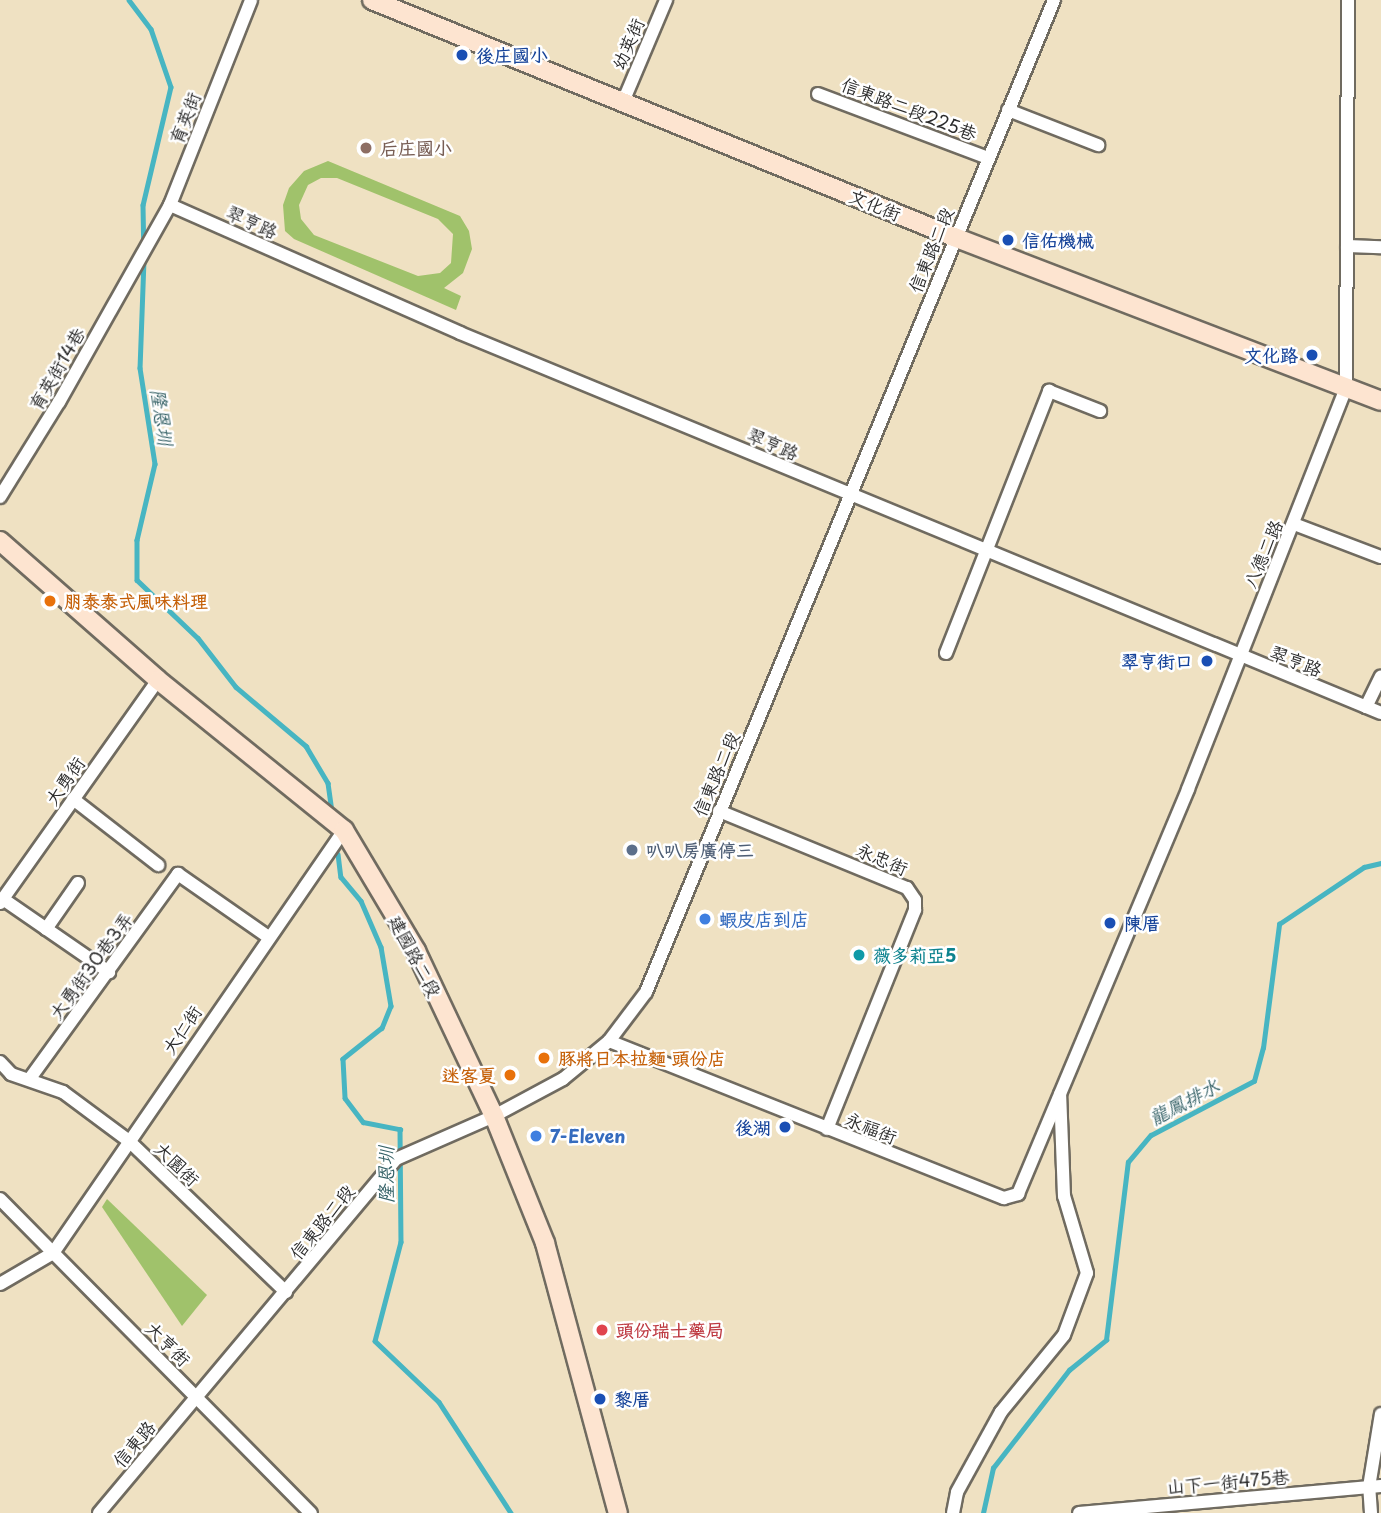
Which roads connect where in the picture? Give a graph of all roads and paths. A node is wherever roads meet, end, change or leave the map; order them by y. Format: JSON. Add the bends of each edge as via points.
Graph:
{"nodes":[{"id":1,"x":251,"y":0,"type":"edge"},
{"id":2,"x":372,"y":0,"type":"edge"},
{"id":3,"x":666,"y":0,"type":"edge"},
{"id":4,"x":1054,"y":0,"type":"edge"},
{"id":5,"x":1348,"y":0,"type":"edge"},
{"id":6,"x":818,"y":94,"type":"dead end"},
{"id":7,"x":623,"y":102,"type":"junction"},
{"id":8,"x":1008,"y":110,"type":"junction"},
{"id":9,"x":1098,"y":145,"type":"dead end"},
{"id":10,"x":988,"y":158,"type":"junction"},
{"id":11,"x":170,"y":205,"type":"junction"},
{"id":12,"x":954,"y":237,"type":"junction"},
{"id":13,"x":1347,"y":246,"type":"junction"},
{"id":14,"x":1381,"y":247,"type":"edge"},
{"id":15,"x":145,"y":251,"type":"joint"},
{"id":16,"x":1346,"y":387,"type":"junction"},
{"id":17,"x":1381,"y":401,"type":"edge"},
{"id":18,"x":1100,"y":411,"type":"dead end"},
{"id":19,"x":852,"y":496,"type":"junction"},
{"id":20,"x":0,"y":497,"type":"edge"},
{"id":21,"x":1294,"y":524,"type":"junction"},
{"id":22,"x":0,"y":541,"type":"edge"},
{"id":23,"x":987,"y":549,"type":"junction"},
{"id":24,"x":1381,"y":557,"type":"edge"},
{"id":25,"x":946,"y":653,"type":"dead end"},
{"id":26,"x":1238,"y":657,"type":"junction"},
{"id":27,"x":1381,"y":676,"type":"edge"},
{"id":28,"x":158,"y":680,"type":"junction"},
{"id":29,"x":1366,"y":707,"type":"junction"},
{"id":30,"x":1381,"y":713,"type":"edge"},
{"id":31,"x":73,"y":799,"type":"junction"},
{"id":32,"x":719,"y":811,"type":"junction"},
{"id":33,"x":344,"y":830,"type":"junction"},
{"id":34,"x":158,"y":865,"type":"dead end"},
{"id":35,"x":78,"y":883,"type":"dead end"},
{"id":36,"x":1,"y":901,"type":"edge"},
{"id":37,"x":46,"y":929,"type":"junction"},
{"id":38,"x":267,"y":936,"type":"junction"},
{"id":39,"x":109,"y":972,"type":"junction"},
{"id":40,"x":610,"y":1041,"type":"junction"},
{"id":41,"x":0,"y":1062,"type":"edge"},
{"id":42,"x":31,"y":1077,"type":"junction"},
{"id":43,"x":1060,"y":1090,"type":"junction"},
{"id":44,"x":494,"y":1116,"type":"junction"},
{"id":45,"x":827,"y":1129,"type":"junction"},
{"id":46,"x":129,"y":1141,"type":"junction"},
{"id":47,"x":0,"y":1199,"type":"edge"},
{"id":48,"x":53,"y":1253,"type":"junction"},
{"id":49,"x":0,"y":1283,"type":"edge"},
{"id":50,"x":286,"y":1292,"type":"junction"},
{"id":51,"x":196,"y":1397,"type":"junction"},
{"id":52,"x":1381,"y":1414,"type":"edge"},
{"id":53,"x":1375,"y":1486,"type":"edge"},
{"id":54,"x":99,"y":1513,"type":"edge"},
{"id":55,"x":311,"y":1513,"type":"edge"},
{"id":56,"x":618,"y":1513,"type":"edge"},
{"id":57,"x":953,"y":1513,"type":"edge"},
{"id":58,"x":1079,"y":1513,"type":"edge"},
{"id":59,"x":1371,"y":1513,"type":"edge"}],
"edges":[{"from":1,"to":11,"type":"street","name":"育英街"},
{"from":2,"to":7,"type":"street","name":"文化街"},
{"from":3,"to":7,"type":"street","name":"幼英街"},
{"from":4,"to":8,"type":"street","name":"信東路二段"},
{"from":5,"to":13,"type":"street","name":"八德二路"},
{"from":6,"to":10,"type":"street","name":"信東路二段225巷"},
{"from":7,"to":12,"type":"street","name":"文化街"},
{"from":8,"to":9,"type":"street"},
{"from":8,"to":10,"type":"street","name":"信東路二段"},
{"from":10,"to":12,"type":"street","name":"信東路二段"},
{"from":11,"to":15,"type":"street","name":"育英街"},
{"from":11,"to":19,"type":"street","name":"翠亨路","via":[[460,333]]},
{"from":12,"to":16,"type":"street","name":"文化街"},
{"from":12,"to":19,"type":"street","name":"信東路二段"},
{"from":13,"to":14,"type":"street"},
{"from":13,"to":16,"type":"street","name":"八德二路"},
{"from":15,"to":20,"type":"street","name":"育英街14巷"},
{"from":16,"to":17,"type":"street","name":"文化街"},
{"from":16,"to":21,"type":"street","name":"八德二路"},
{"from":18,"to":23,"type":"street","via":[[1049,391]]},
{"from":19,"to":23,"type":"street","name":"翠亨路"},
{"from":19,"to":32,"type":"street","name":"信東路二段"},
{"from":21,"to":24,"type":"street"},
{"from":21,"to":26,"type":"street","name":"八德二路"},
{"from":22,"to":28,"type":"street","name":"建國路二段"},
{"from":23,"to":25,"type":"street"},
{"from":23,"to":26,"type":"street","name":"翠亨路"},
{"from":26,"to":29,"type":"street","name":"翠亨路"},
{"from":26,"to":43,"type":"street","name":"八德二路","via":[[1127,937]]},
{"from":27,"to":29,"type":"street"},
{"from":28,"to":31,"type":"street","name":"大勇街"},
{"from":28,"to":33,"type":"street","name":"建國路二段"},
{"from":29,"to":30,"type":"street","name":"翠亨路"},
{"from":31,"to":34,"type":"street"},
{"from":31,"to":36,"type":"street","name":"大勇街"},
{"from":32,"to":40,"type":"street","name":"信東路二段","via":[[646,992]]},
{"from":32,"to":45,"type":"street","name":"永忠街","via":[[907,888],[915,900],[915,910]]},
{"from":33,"to":38,"type":"street","name":"大仁街"},
{"from":33,"to":44,"type":"street","name":"建國路二段","via":[[416,951]]},
{"from":35,"to":37,"type":"street"},
{"from":36,"to":37,"type":"street"},
{"from":37,"to":39,"type":"street"},
{"from":38,"to":39,"type":"street","name":"大勇街30巷3弄","via":[[178,874]]},
{"from":38,"to":46,"type":"street","name":"大仁街"},
{"from":39,"to":42,"type":"street","name":"大勇街30巷3弄"},
{"from":40,"to":44,"type":"street","name":"信東路二段","via":[[563,1079]]},
{"from":40,"to":45,"type":"street","name":"永福街"},
{"from":41,"to":42,"type":"street","name":"大園街","via":[[11,1074]]},
{"from":42,"to":46,"type":"street","name":"大園街","via":[[62,1092]]},
{"from":43,"to":45,"type":"street","name":"永福街","via":[[1018,1194],[1004,1198]]},
{"from":43,"to":57,"type":"street","via":[[1064,1196],[1087,1273],[1064,1335],[1001,1412],[957,1492]]},
{"from":44,"to":50,"type":"street","name":"信東路二段","via":[[399,1157]]},
{"from":44,"to":56,"type":"street","name":"建國路二段","via":[[545,1243]]},
{"from":46,"to":48,"type":"street","name":"大仁街"},
{"from":46,"to":50,"type":"street","name":"大園街"},
{"from":47,"to":48,"type":"street","name":"大亨街"},
{"from":48,"to":49,"type":"street"},
{"from":48,"to":51,"type":"street","name":"大亨街"},
{"from":50,"to":51,"type":"street","name":"信東路二段"},
{"from":51,"to":54,"type":"street","name":"信東路"},
{"from":51,"to":55,"type":"street","name":"大亨街"},
{"from":52,"to":53,"type":"street"},
{"from":53,"to":58,"type":"street","name":"山下一街475巷"},
{"from":53,"to":59,"type":"street"}]}
